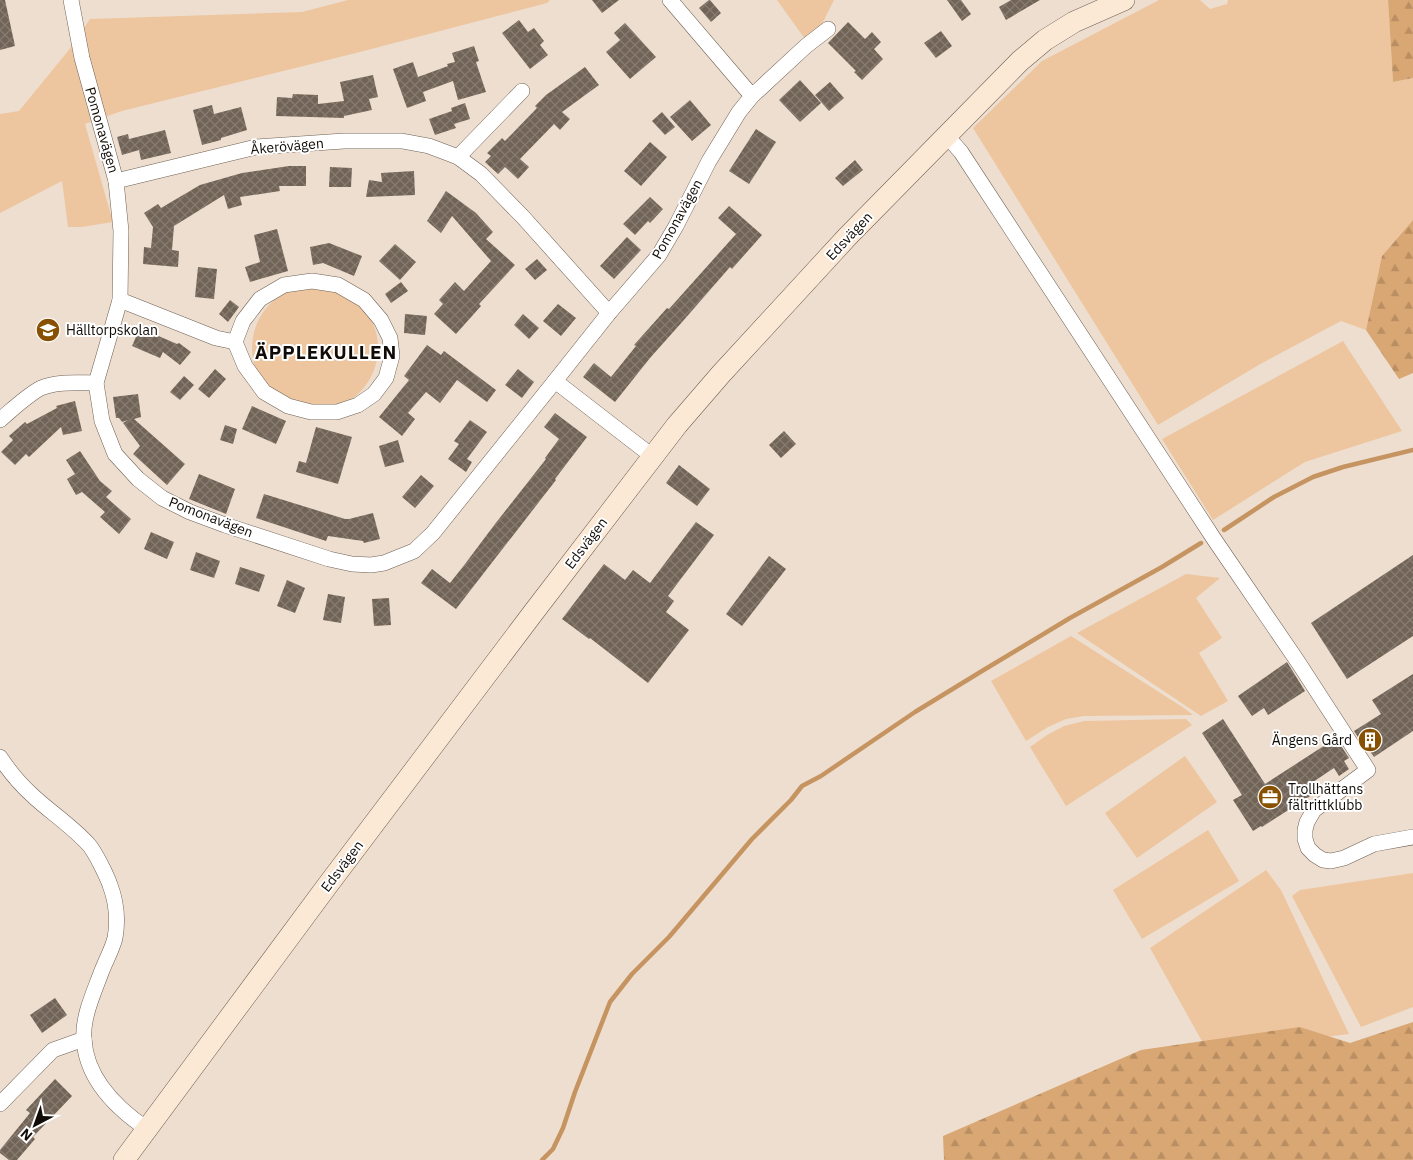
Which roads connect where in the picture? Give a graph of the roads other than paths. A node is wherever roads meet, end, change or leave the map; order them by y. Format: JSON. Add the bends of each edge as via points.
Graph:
{"nodes":[{"id":1,"x":71,"y":0,"type":"edge"},
{"id":2,"x":670,"y":0,"type":"edge"},
{"id":3,"x":1124,"y":0,"type":"edge"},
{"id":4,"x":828,"y":29,"type":"dead end"},
{"id":5,"x":522,"y":91,"type":"dead end"},
{"id":6,"x":752,"y":96,"type":"junction"},
{"id":7,"x":946,"y":135,"type":"junction"},
{"id":8,"x":458,"y":157,"type":"junction"},
{"id":9,"x":116,"y":181,"type":"junction"},
{"id":10,"x":120,"y":300,"type":"junction"},
{"id":11,"x":609,"y":313,"type":"junction"},
{"id":12,"x":235,"y":342,"type":"junction"},
{"id":13,"x":555,"y":381,"type":"junction"},
{"id":14,"x":96,"y":382,"type":"junction"},
{"id":15,"x":0,"y":420,"type":"edge"},
{"id":16,"x":652,"y":456,"type":"junction"},
{"id":17,"x":0,"y":757,"type":"edge"},
{"id":18,"x":1413,"y":837,"type":"edge"},
{"id":19,"x":84,"y":1039,"type":"junction"},
{"id":20,"x":0,"y":1104,"type":"edge"},
{"id":21,"x":146,"y":1129,"type":"junction"},
{"id":22,"x":124,"y":1160,"type":"edge"}],
"edges":[{"from":1,"to":9,"type":"street","name":"Pomonavägen","via":[[82,58]]},
{"from":2,"to":6,"type":"street"},
{"from":3,"to":7,"type":"street","name":"Edsvägen","via":[[1074,22],[1045,40]]},
{"from":4,"to":6,"type":"street","name":"Pomonavägen"},
{"from":5,"to":8,"type":"street"},
{"from":6,"to":11,"type":"street","name":"Pomonavägen","via":[[709,161],[659,255]]},
{"from":7,"to":16,"type":"street","name":"Edsvägen","via":[[721,374]]},
{"from":7,"to":18,"type":"street","via":[[962,152],[1368,770],[1314,810],[1305,830],[1308,848],[1323,860],[1330,861],[1374,844]]},
{"from":8,"to":9,"type":"street","name":"Åkerövägen","via":[[430,146],[402,141],[256,147]]},
{"from":8,"to":11,"type":"street","name":"Åkerövägen","via":[[481,174],[523,217]]},
{"from":9,"to":10,"type":"street","name":"Pomonavägen","via":[[121,231]]},
{"from":10,"to":12,"type":"street","via":[[216,338]]},
{"from":10,"to":14,"type":"street","name":"Pomonavägen"},
{"from":11,"to":13,"type":"street","name":"Pomonavägen"},
{"from":12,"to":12,"type":"street","via":[[245,366],[264,392],[288,406],[311,412],[337,412],[358,405],[374,394],[386,378],[392,356],[390,338],[381,320],[364,300],[338,285],[312,281],[284,286],[260,299],[242,321]]},
{"from":13,"to":14,"type":"street","name":"Pomonavägen","via":[[433,533],[414,551],[371,565],[330,558],[225,525],[162,498],[138,479],[115,454],[102,422]]},
{"from":13,"to":16,"type":"street"},
{"from":14,"to":15,"type":"street","via":[[42,388]]},
{"from":16,"to":21,"type":"street","name":"Edsvägen"},
{"from":17,"to":19,"type":"street","via":[[32,795],[90,846],[110,885],[117,916],[114,938],[92,997]]},
{"from":19,"to":20,"type":"street","via":[[53,1050]]},
{"from":19,"to":21,"type":"street","via":[[90,1068],[103,1090]]},
{"from":21,"to":22,"type":"street","name":"Edsvägen"}]}
